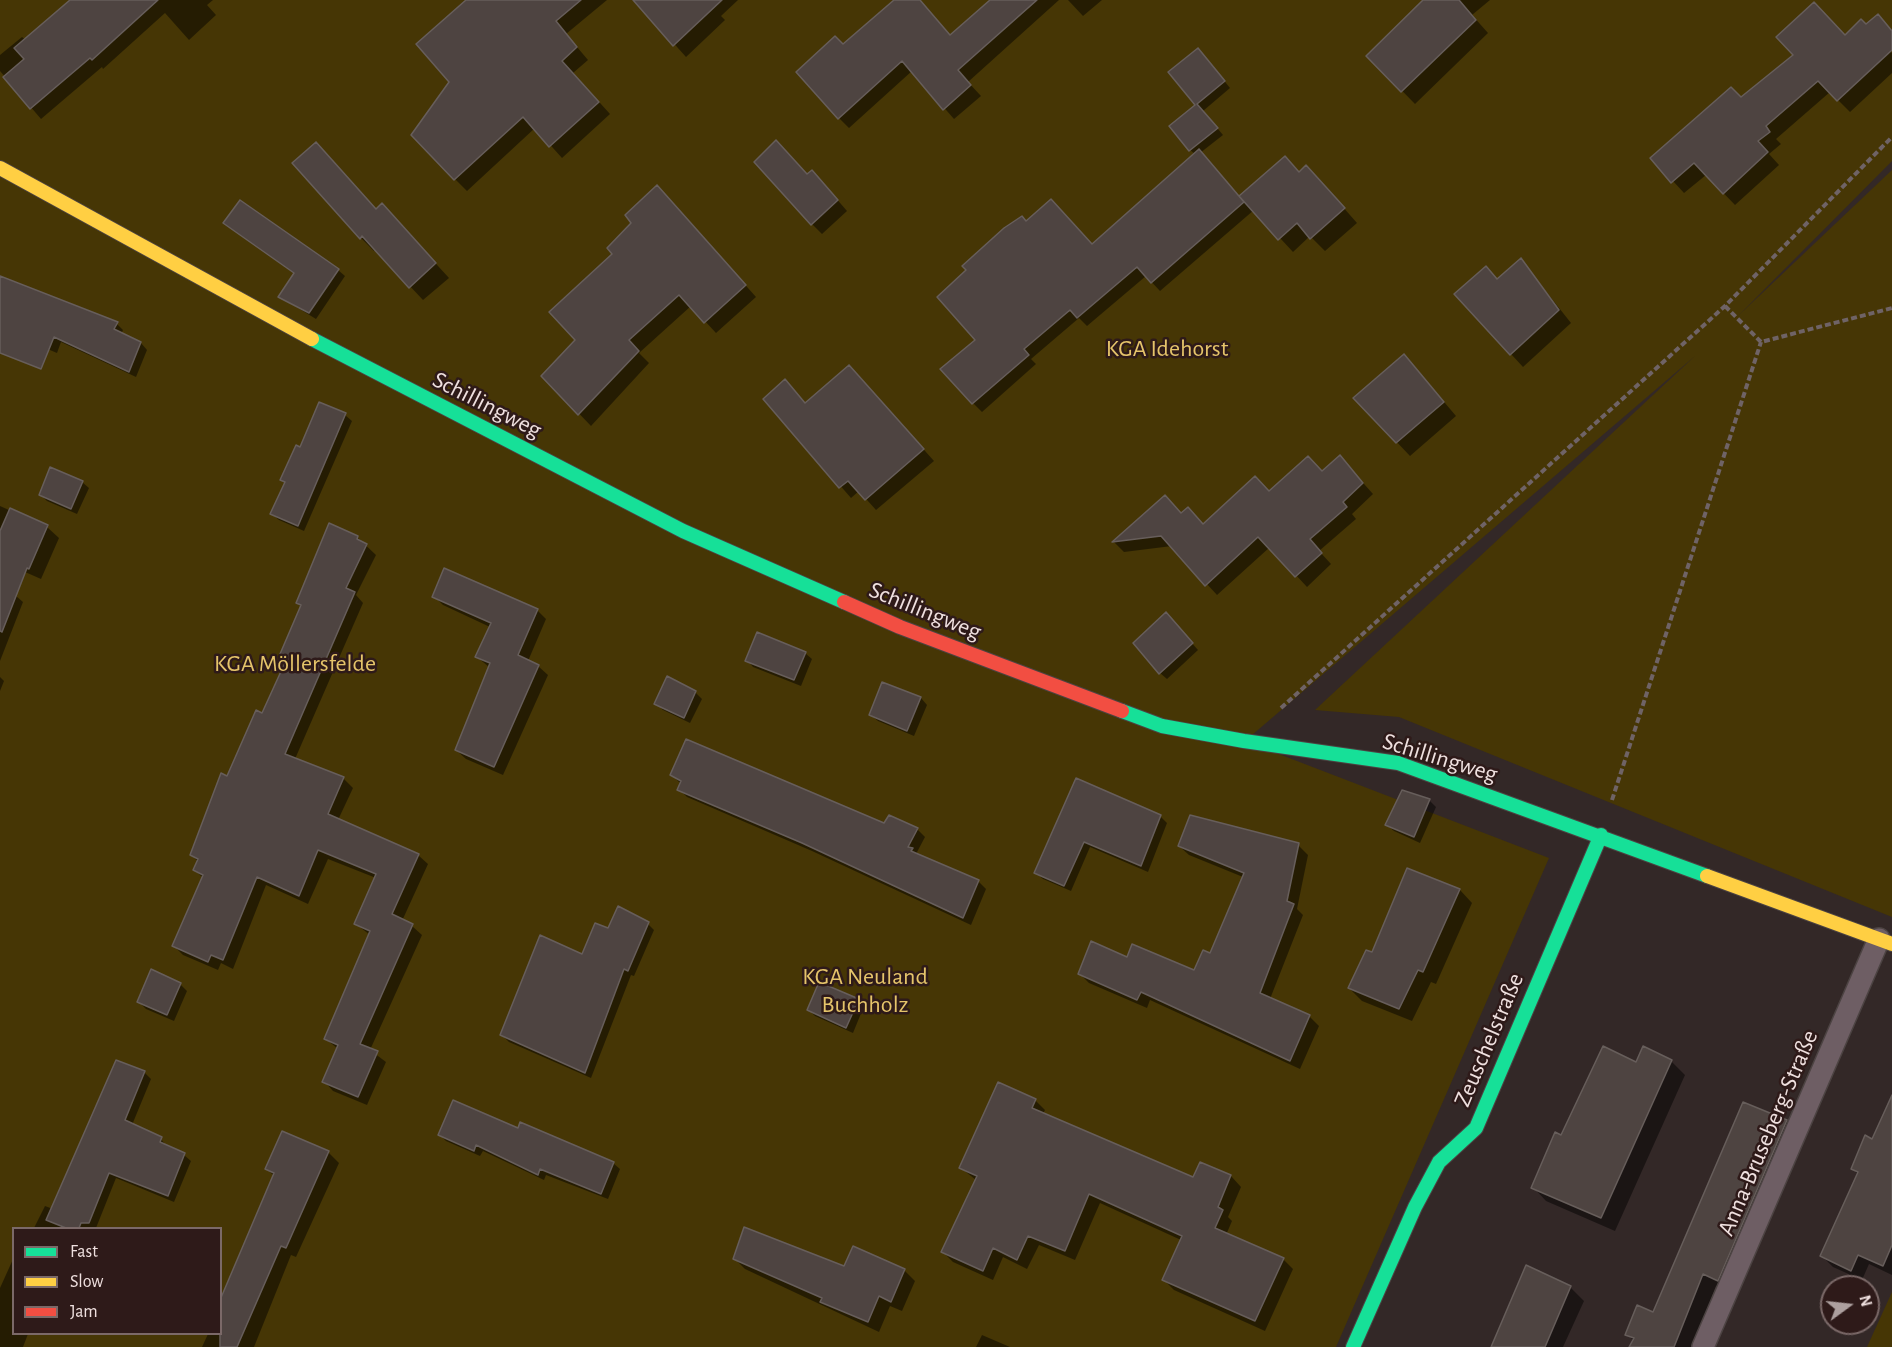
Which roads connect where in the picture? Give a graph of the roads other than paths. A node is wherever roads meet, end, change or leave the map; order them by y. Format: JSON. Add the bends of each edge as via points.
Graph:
{"nodes":[{"id":1,"x":0,"y":168,"type":"edge"},
{"id":2,"x":1601,"y":835,"type":"junction"},
{"id":3,"x":1886,"y":941,"type":"edge"},
{"id":4,"x":1353,"y":1347,"type":"edge"},
{"id":5,"x":1703,"y":1347,"type":"edge"}],
"edges":[{"from":1,"to":2,"type":"street","name":"Schillingweg","via":[[364,368],[683,531],[900,627],[1162,726],[1398,763]]},
{"from":2,"to":3,"type":"street","name":"Schillingweg"},
{"from":2,"to":4,"type":"street","name":"Zeuschelstraße","via":[[1476,1128],[1439,1162]]},
{"from":3,"to":5,"type":"lane","name":"Anna-Bruseberg-Straße"}]}
